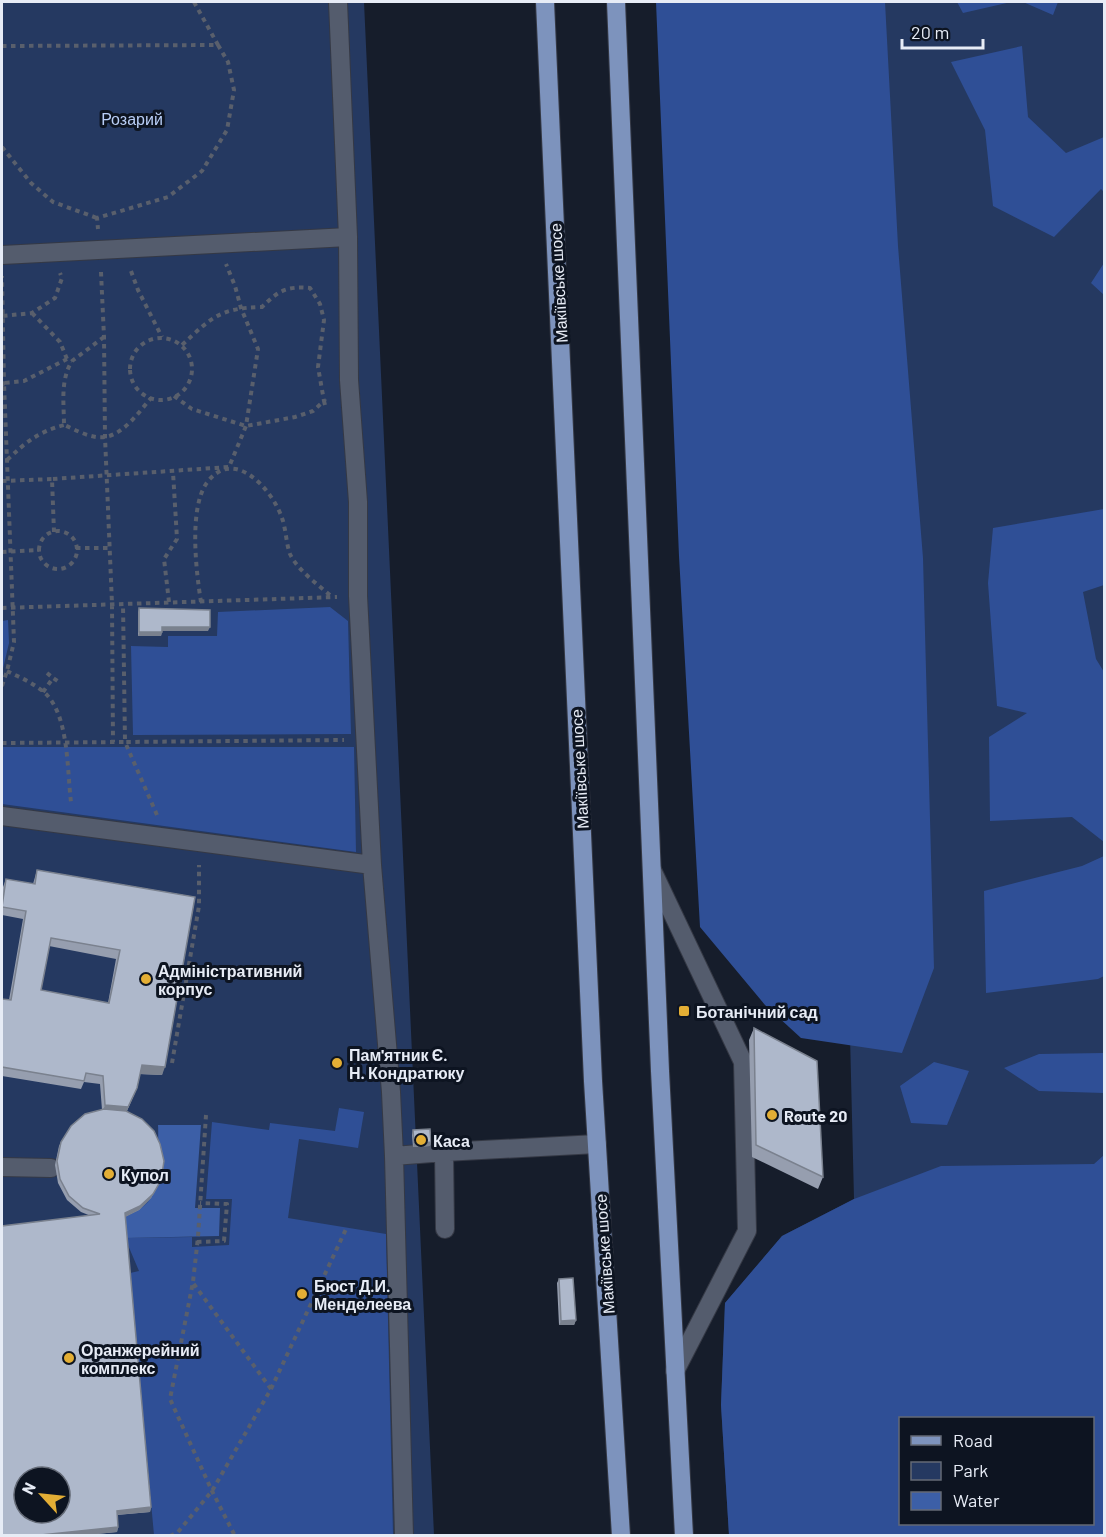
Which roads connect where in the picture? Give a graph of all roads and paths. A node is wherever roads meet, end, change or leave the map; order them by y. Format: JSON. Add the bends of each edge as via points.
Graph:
{"nodes":[{"id":1,"x":194,"y":2,"type":"edge"},
{"id":2,"x":338,"y":2,"type":"edge"},
{"id":3,"x":545,"y":2,"type":"edge"},
{"id":4,"x":616,"y":2,"type":"edge"},
{"id":5,"x":218,"y":45,"type":"junction"},
{"id":6,"x":2,"y":46,"type":"edge"},
{"id":7,"x":2,"y":147,"type":"edge"},
{"id":8,"x":97,"y":218,"type":"junction"},
{"id":9,"x":348,"y":237,"type":"junction"},
{"id":10,"x":215,"y":244,"type":"junction"},
{"id":11,"x":122,"y":249,"type":"junction"},
{"id":12,"x":100,"y":250,"type":"junction"},
{"id":13,"x":52,"y":252,"type":"junction"},
{"id":14,"x":2,"y":255,"type":"edge"},
{"id":15,"x":2,"y":270,"type":"edge"},
{"id":16,"x":241,"y":308,"type":"junction"},
{"id":17,"x":32,"y":313,"type":"junction"},
{"id":18,"x":3,"y":316,"type":"edge"},
{"id":19,"x":2,"y":322,"type":"edge"},
{"id":20,"x":104,"y":337,"type":"junction"},
{"id":21,"x":162,"y":338,"type":"junction"},
{"id":22,"x":182,"y":345,"type":"junction"},
{"id":23,"x":70,"y":359,"type":"junction"},
{"id":24,"x":3,"y":384,"type":"edge"},
{"id":25,"x":174,"y":396,"type":"junction"},
{"id":26,"x":151,"y":398,"type":"junction"},
{"id":27,"x":324,"y":401,"type":"junction"},
{"id":28,"x":350,"y":407,"type":"junction"},
{"id":29,"x":328,"y":415,"type":"dead end"},
{"id":30,"x":64,"y":425,"type":"junction"},
{"id":31,"x":246,"y":426,"type":"junction"},
{"id":32,"x":105,"y":437,"type":"junction"},
{"id":33,"x":7,"y":461,"type":"junction"},
{"id":34,"x":229,"y":467,"type":"junction"},
{"id":35,"x":173,"y":472,"type":"junction"},
{"id":36,"x":107,"y":476,"type":"junction"},
{"id":37,"x":52,"y":479,"type":"junction"},
{"id":38,"x":2,"y":481,"type":"edge"},
{"id":39,"x":8,"y":481,"type":"junction"},
{"id":40,"x":54,"y":532,"type":"junction"},
{"id":41,"x":76,"y":548,"type":"junction"},
{"id":42,"x":110,"y":548,"type":"junction"},
{"id":43,"x":39,"y":550,"type":"junction"},
{"id":44,"x":11,"y":551,"type":"junction"},
{"id":45,"x":2,"y":552,"type":"edge"},
{"id":46,"x":358,"y":596,"type":"junction"},
{"id":47,"x":332,"y":597,"type":"junction"},
{"id":48,"x":169,"y":602,"type":"junction"},
{"id":49,"x":201,"y":602,"type":"junction"},
{"id":50,"x":112,"y":604,"type":"junction"},
{"id":51,"x":123,"y":604,"type":"junction"},
{"id":52,"x":2,"y":608,"type":"edge"},
{"id":53,"x":12,"y":608,"type":"junction"},
{"id":54,"x":7,"y":672,"type":"junction"},
{"id":55,"x":47,"y":673,"type":"dead end"},
{"id":56,"x":53,"y":678,"type":"junction"},
{"id":57,"x":59,"y":682,"type":"dead end"},
{"id":58,"x":2,"y":686,"type":"edge"},
{"id":59,"x":43,"y":692,"type":"junction"},
{"id":60,"x":365,"y":740,"type":"junction"},
{"id":61,"x":113,"y":742,"type":"junction"},
{"id":62,"x":125,"y":742,"type":"junction"},
{"id":63,"x":2,"y":743,"type":"edge"},
{"id":64,"x":64,"y":743,"type":"junction"},
{"id":65,"x":2,"y":816,"type":"edge"},
{"id":66,"x":74,"y":825,"type":"junction"},
{"id":67,"x":166,"y":837,"type":"junction"},
{"id":68,"x":199,"y":843,"type":"junction"},
{"id":69,"x":372,"y":865,"type":"junction"},
{"id":70,"x":652,"y":870,"type":"junction"},
{"id":71,"x":172,"y":1063,"type":"dead end"},
{"id":72,"x":206,"y":1115,"type":"dead end"},
{"id":73,"x":597,"y":1144,"type":"junction"},
{"id":74,"x":444,"y":1152,"type":"junction"},
{"id":75,"x":394,"y":1156,"type":"junction"},
{"id":76,"x":2,"y":1167,"type":"edge"},
{"id":77,"x":51,"y":1168,"type":"dead end"},
{"id":78,"x":200,"y":1206,"type":"junction"},
{"id":79,"x":347,"y":1227,"type":"dead end"},
{"id":80,"x":445,"y":1229,"type":"dead end"},
{"id":81,"x":198,"y":1240,"type":"junction"},
{"id":82,"x":193,"y":1282,"type":"junction"},
{"id":83,"x":675,"y":1371,"type":"junction"},
{"id":84,"x":271,"y":1389,"type":"junction"},
{"id":85,"x":212,"y":1491,"type":"junction"},
{"id":86,"x":170,"y":1536,"type":"edge"},
{"id":87,"x":235,"y":1536,"type":"edge"},
{"id":88,"x":404,"y":1536,"type":"edge"},
{"id":89,"x":621,"y":1536,"type":"edge"},
{"id":90,"x":684,"y":1536,"type":"edge"}],
"edges":[{"from":1,"to":5,"type":"path"},
{"from":2,"to":9,"type":"street"},
{"from":3,"to":73,"type":"main road","name":"Макіївське шосе"},
{"from":4,"to":70,"type":"main road"},
{"from":5,"to":6,"type":"path"},
{"from":5,"to":8,"type":"path","via":[[228,62],[234,90],[227,130],[202,171],[168,197]]},
{"from":7,"to":8,"type":"path","via":[[31,183],[53,202]]},
{"from":8,"to":12,"type":"path"},
{"from":9,"to":10,"type":"street"},
{"from":9,"to":28,"type":"street"},
{"from":10,"to":11,"type":"street"},
{"from":10,"to":16,"type":"path"},
{"from":11,"to":12,"type":"street"},
{"from":11,"to":21,"type":"path"},
{"from":12,"to":13,"type":"street"},
{"from":12,"to":20,"type":"path"},
{"from":13,"to":14,"type":"street"},
{"from":13,"to":17,"type":"path","via":[[62,278],[55,298]]},
{"from":15,"to":18,"type":"path"},
{"from":16,"to":22,"type":"path","via":[[225,311]]},
{"from":16,"to":27,"type":"path","via":[[262,307],[285,289],[310,288],[324,320],[318,367]]},
{"from":16,"to":31,"type":"path","via":[[258,349]]},
{"from":17,"to":18,"type":"path"},
{"from":17,"to":23,"type":"path","via":[[60,342]]},
{"from":18,"to":19,"type":"path"},
{"from":19,"to":24,"type":"path"},
{"from":20,"to":23,"type":"path"},
{"from":20,"to":32,"type":"path"},
{"from":21,"to":22,"type":"path"},
{"from":21,"to":26,"type":"path","via":[[146,341],[132,355],[130,365],[134,384]]},
{"from":22,"to":25,"type":"path","via":[[190,357],[191,377]]},
{"from":23,"to":24,"type":"path","via":[[24,381]]},
{"from":23,"to":30,"type":"path","via":[[65,378]]},
{"from":24,"to":33,"type":"path"},
{"from":25,"to":26,"type":"path"},
{"from":25,"to":31,"type":"path","via":[[192,409]]},
{"from":26,"to":32,"type":"path","via":[[124,428]]},
{"from":27,"to":28,"type":"path"},
{"from":27,"to":29,"type":"path"},
{"from":27,"to":31,"type":"path","via":[[313,411],[295,417]]},
{"from":28,"to":46,"type":"street","via":[[358,502]]},
{"from":30,"to":32,"type":"path"},
{"from":30,"to":33,"type":"path","via":[[46,430],[25,443]]},
{"from":31,"to":34,"type":"path"},
{"from":32,"to":36,"type":"path"},
{"from":33,"to":39,"type":"path"},
{"from":34,"to":35,"type":"path"},
{"from":34,"to":47,"type":"path","via":[[240,468],[263,488],[282,517],[291,555]]},
{"from":34,"to":49,"type":"path","via":[[213,475],[200,493],[196,570]]},
{"from":35,"to":36,"type":"path"},
{"from":35,"to":48,"type":"path","via":[[177,539],[164,559]]},
{"from":36,"to":37,"type":"path"},
{"from":36,"to":42,"type":"path"},
{"from":37,"to":39,"type":"path"},
{"from":37,"to":40,"type":"path"},
{"from":38,"to":39,"type":"path"},
{"from":39,"to":44,"type":"path"},
{"from":40,"to":41,"type":"path","via":[[71,537]]},
{"from":40,"to":43,"type":"path","via":[[43,538]]},
{"from":41,"to":42,"type":"path"},
{"from":41,"to":43,"type":"path","via":[[70,564],[59,568],[48,566]]},
{"from":42,"to":50,"type":"path"},
{"from":43,"to":44,"type":"path"},
{"from":44,"to":45,"type":"path"},
{"from":44,"to":53,"type":"path"},
{"from":46,"to":47,"type":"path"},
{"from":46,"to":60,"type":"street"},
{"from":47,"to":49,"type":"path"},
{"from":48,"to":49,"type":"path"},
{"from":48,"to":51,"type":"path"},
{"from":50,"to":51,"type":"path"},
{"from":50,"to":53,"type":"path"},
{"from":50,"to":61,"type":"path"},
{"from":51,"to":62,"type":"path"},
{"from":52,"to":53,"type":"path"},
{"from":53,"to":54,"type":"path","via":[[14,642]]},
{"from":54,"to":58,"type":"path"},
{"from":54,"to":59,"type":"path"},
{"from":55,"to":56,"type":"path"},
{"from":56,"to":57,"type":"path"},
{"from":56,"to":59,"type":"path"},
{"from":59,"to":64,"type":"path","via":[[62,720]]},
{"from":60,"to":62,"type":"path"},
{"from":60,"to":69,"type":"street"},
{"from":61,"to":62,"type":"path"},
{"from":61,"to":64,"type":"path"},
{"from":62,"to":67,"type":"path"},
{"from":63,"to":64,"type":"path"},
{"from":64,"to":66,"type":"path"},
{"from":65,"to":66,"type":"street"},
{"from":66,"to":67,"type":"street"},
{"from":67,"to":68,"type":"street"},
{"from":68,"to":69,"type":"street"},
{"from":68,"to":71,"type":"path","via":[[199,906]]},
{"from":69,"to":75,"type":"street"},
{"from":70,"to":83,"type":"main road"},
{"from":70,"to":83,"type":"street","via":[[742,1062],[747,1232]]},
{"from":72,"to":78,"type":"path"},
{"from":73,"to":74,"type":"street"},
{"from":73,"to":89,"type":"main road","name":"Макіївське шосе"},
{"from":74,"to":75,"type":"street"},
{"from":74,"to":80,"type":"street"},
{"from":75,"to":88,"type":"street"},
{"from":76,"to":77,"type":"street"},
{"from":78,"to":81,"type":"path"},
{"from":78,"to":81,"type":"path","via":[[227,1204],[224,1241]]},
{"from":79,"to":84,"type":"path"},
{"from":81,"to":82,"type":"path"},
{"from":82,"to":84,"type":"path"},
{"from":82,"to":85,"type":"path","via":[[170,1399]]},
{"from":83,"to":90,"type":"main road"},
{"from":84,"to":85,"type":"path"},
{"from":85,"to":86,"type":"path"},
{"from":85,"to":87,"type":"path"}]}
